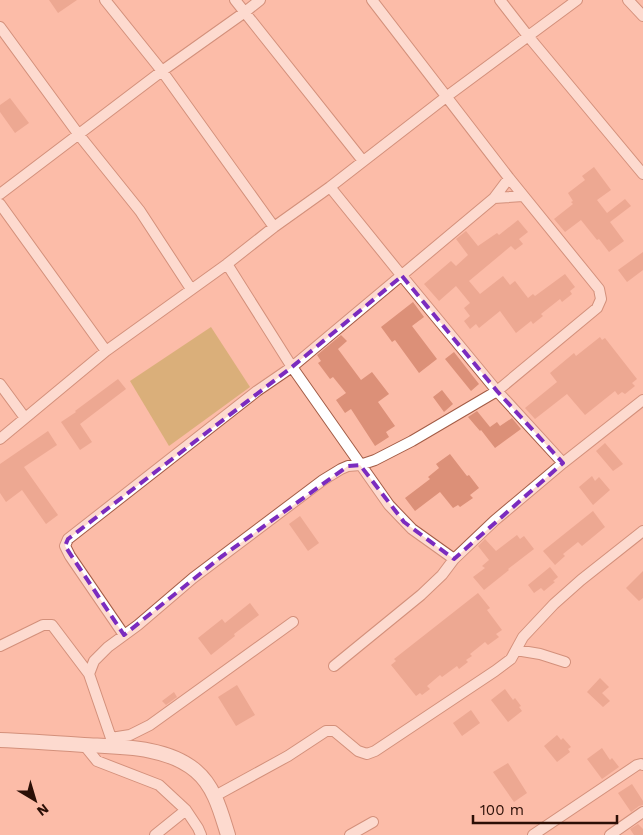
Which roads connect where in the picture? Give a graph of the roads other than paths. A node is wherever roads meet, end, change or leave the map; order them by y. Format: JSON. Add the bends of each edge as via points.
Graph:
{"nodes":[{"id":1,"x":105,"y":0,"type":"edge"},
{"id":2,"x":235,"y":0,"type":"edge"},
{"id":3,"x":260,"y":0,"type":"edge"},
{"id":4,"x":372,"y":0,"type":"edge"},
{"id":5,"x":500,"y":0,"type":"edge"},
{"id":6,"x":576,"y":0,"type":"edge"},
{"id":7,"x":628,"y":0,"type":"edge"},
{"id":8,"x":245,"y":12,"type":"junction"},
{"id":9,"x":643,"y":16,"type":"edge"},
{"id":10,"x":0,"y":27,"type":"edge"},
{"id":11,"x":528,"y":36,"type":"junction"},
{"id":12,"x":162,"y":71,"type":"junction"},
{"id":13,"x":446,"y":97,"type":"junction"},
{"id":14,"x":79,"y":135,"type":"junction"},
{"id":15,"x":363,"y":161,"type":"junction"},
{"id":16,"x":643,"y":174,"type":"edge"},
{"id":17,"x":509,"y":178,"type":"junction"},
{"id":18,"x":330,"y":187,"type":"junction"},
{"id":19,"x":0,"y":194,"type":"edge"},
{"id":20,"x":523,"y":196,"type":"junction"},
{"id":21,"x":494,"y":198,"type":"junction"},
{"id":22,"x":0,"y":204,"type":"edge"},
{"id":23,"x":274,"y":227,"type":"junction"},
{"id":24,"x":226,"y":264,"type":"junction"},
{"id":25,"x":402,"y":276,"type":"junction"},
{"id":26,"x":191,"y":289,"type":"junction"},
{"id":27,"x":106,"y":351,"type":"junction"},
{"id":28,"x":292,"y":367,"type":"junction"},
{"id":29,"x":0,"y":384,"type":"edge"},
{"id":30,"x":496,"y":391,"type":"junction"},
{"id":31,"x":643,"y":400,"type":"edge"},
{"id":32,"x":25,"y":418,"type":"junction"},
{"id":33,"x":0,"y":439,"type":"edge"},
{"id":34,"x":563,"y":463,"type":"junction"},
{"id":35,"x":360,"y":465,"type":"junction"},
{"id":36,"x":643,"y":531,"type":"edge"},
{"id":37,"x":454,"y":559,"type":"junction"},
{"id":38,"x":293,"y":622,"type":"dead end"},
{"id":39,"x":124,"y":635,"type":"junction"},
{"id":40,"x":0,"y":646,"type":"edge"},
{"id":41,"x":516,"y":650,"type":"junction"},
{"id":42,"x":565,"y":662,"type":"dead end"},
{"id":43,"x":334,"y":666,"type":"dead end"},
{"id":44,"x":89,"y":674,"type":"junction"},
{"id":45,"x":0,"y":740,"type":"edge"},
{"id":46,"x":114,"y":743,"type":"junction"},
{"id":47,"x":84,"y":745,"type":"junction"},
{"id":48,"x":643,"y":765,"type":"edge"},
{"id":49,"x":215,"y":796,"type":"junction"},
{"id":50,"x":186,"y":810,"type":"junction"},
{"id":51,"x":643,"y":812,"type":"edge"},
{"id":52,"x":373,"y":822,"type":"dead end"},
{"id":53,"x":155,"y":835,"type":"edge"},
{"id":54,"x":201,"y":835,"type":"edge"},
{"id":55,"x":228,"y":835,"type":"edge"},
{"id":56,"x":350,"y":835,"type":"edge"},
{"id":57,"x":533,"y":835,"type":"edge"},
{"id":58,"x":610,"y":835,"type":"edge"}],
"edges":[{"from":1,"to":12,"type":"street"},
{"from":2,"to":8,"type":"street"},
{"from":3,"to":8,"type":"street"},
{"from":4,"to":13,"type":"street"},
{"from":5,"to":11,"type":"street"},
{"from":6,"to":11,"type":"street"},
{"from":7,"to":9,"type":"street"},
{"from":8,"to":12,"type":"street"},
{"from":8,"to":15,"type":"street"},
{"from":10,"to":14,"type":"street"},
{"from":11,"to":13,"type":"street"},
{"from":11,"to":16,"type":"street"},
{"from":12,"to":14,"type":"street"},
{"from":12,"to":23,"type":"street"},
{"from":13,"to":15,"type":"street"},
{"from":13,"to":17,"type":"street"},
{"from":14,"to":19,"type":"street"},
{"from":14,"to":26,"type":"street","via":[[140,212]]},
{"from":15,"to":18,"type":"street"},
{"from":17,"to":20,"type":"street"},
{"from":17,"to":21,"type":"street"},
{"from":18,"to":23,"type":"street"},
{"from":18,"to":25,"type":"street"},
{"from":20,"to":21,"type":"street"},
{"from":20,"to":30,"type":"street","via":[[599,289],[601,299],[597,308]]},
{"from":21,"to":25,"type":"street"},
{"from":22,"to":27,"type":"street"},
{"from":23,"to":24,"type":"street"},
{"from":24,"to":26,"type":"street"},
{"from":24,"to":28,"type":"street"},
{"from":25,"to":28,"type":"street"},
{"from":25,"to":30,"type":"street"},
{"from":26,"to":27,"type":"street"},
{"from":27,"to":32,"type":"street"},
{"from":28,"to":35,"type":"street"},
{"from":28,"to":39,"type":"street","via":[[68,539],[65,546],[70,556]]},
{"from":29,"to":32,"type":"street"},
{"from":30,"to":34,"type":"street"},
{"from":30,"to":35,"type":"street","via":[[412,441]]},
{"from":31,"to":34,"type":"street"},
{"from":32,"to":33,"type":"street"},
{"from":34,"to":37,"type":"street"},
{"from":35,"to":37,"type":"street","via":[[404,522]]},
{"from":35,"to":39,"type":"street","via":[[348,466],[324,480],[193,578]]},
{"from":36,"to":41,"type":"street","via":[[554,604],[523,637]]},
{"from":37,"to":43,"type":"street","via":[[421,596]]},
{"from":38,"to":46,"type":"street","via":[[150,725]]},
{"from":39,"to":44,"type":"street","via":[[94,661]]},
{"from":40,"to":44,"type":"street","via":[[43,624],[52,626]]},
{"from":41,"to":42,"type":"street"},
{"from":41,"to":49,"type":"street","via":[[511,659],[496,671],[375,751],[367,754],[358,751],[334,731],[326,731]]},
{"from":44,"to":46,"type":"street"},
{"from":45,"to":47,"type":"main road"},
{"from":46,"to":47,"type":"main road"},
{"from":46,"to":49,"type":"main road","via":[[178,759],[196,771]]},
{"from":47,"to":50,"type":"street","via":[[97,761],[159,785]]},
{"from":48,"to":57,"type":"street","via":[[637,765]]},
{"from":49,"to":55,"type":"main road"},
{"from":50,"to":53,"type":"street"},
{"from":50,"to":54,"type":"street"},
{"from":51,"to":58,"type":"street"},
{"from":52,"to":56,"type":"street"}]}
